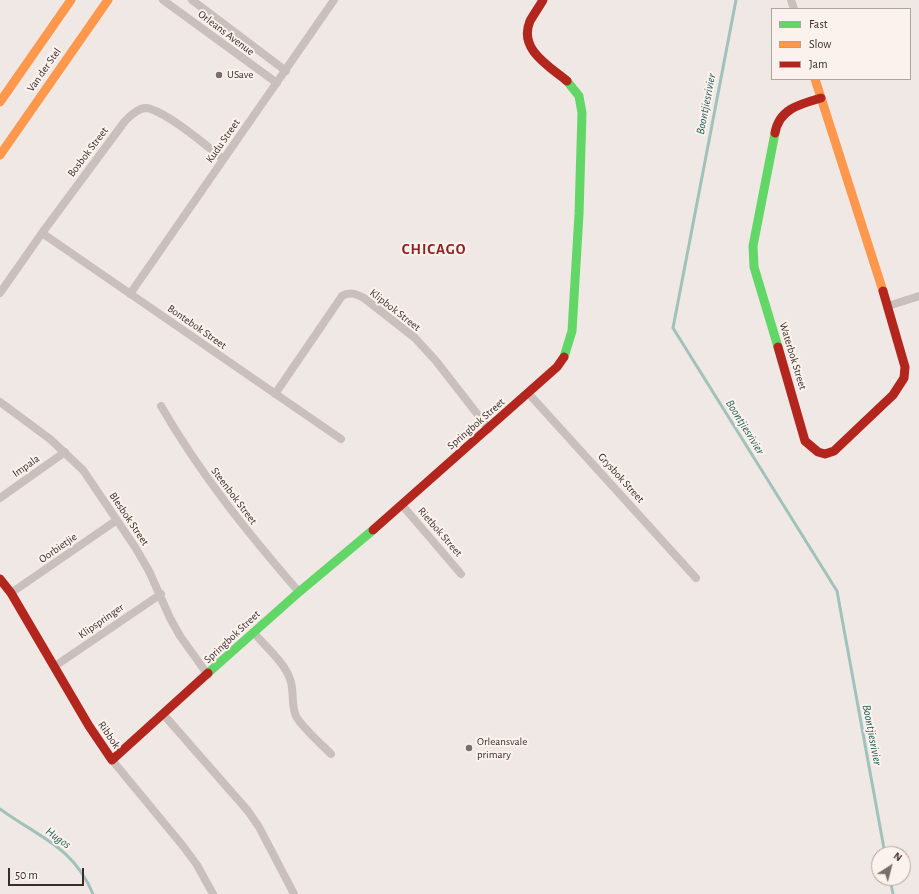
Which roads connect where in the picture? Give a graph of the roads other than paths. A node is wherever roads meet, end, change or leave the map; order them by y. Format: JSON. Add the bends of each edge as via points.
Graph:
{"nodes":[{"id":1,"x":71,"y":0,"type":"edge"},
{"id":2,"x":108,"y":0,"type":"edge"},
{"id":3,"x":163,"y":0,"type":"edge"},
{"id":4,"x":192,"y":0,"type":"edge"},
{"id":5,"x":544,"y":0,"type":"edge"},
{"id":6,"x":332,"y":1,"type":"edge"},
{"id":7,"x":286,"y":71,"type":"junction"},
{"id":8,"x":815,"y":80,"type":"edge"},
{"id":9,"x":277,"y":84,"type":"junction"},
{"id":10,"x":821,"y":98,"type":"junction"},
{"id":11,"x":0,"y":102,"type":"edge"},
{"id":12,"x":0,"y":155,"type":"edge"},
{"id":13,"x":223,"y":159,"type":"junction"},
{"id":14,"x":42,"y":233,"type":"junction"},
{"id":15,"x":0,"y":293,"type":"edge"},
{"id":16,"x":130,"y":294,"type":"junction"},
{"id":17,"x":919,"y":296,"type":"edge"},
{"id":18,"x":888,"y":306,"type":"junction"},
{"id":19,"x":274,"y":394,"type":"junction"},
{"id":20,"x":529,"y":394,"type":"junction"},
{"id":21,"x":0,"y":402,"type":"edge"},
{"id":22,"x":161,"y":406,"type":"dead end"},
{"id":23,"x":489,"y":429,"type":"junction"},
{"id":24,"x":340,"y":439,"type":"dead end"},
{"id":25,"x":66,"y":452,"type":"junction"},
{"id":26,"x":0,"y":498,"type":"edge"},
{"id":27,"x":402,"y":505,"type":"junction"},
{"id":28,"x":117,"y":520,"type":"junction"},
{"id":29,"x":461,"y":574,"type":"dead end"},
{"id":30,"x":696,"y":578,"type":"dead end"},
{"id":31,"x":0,"y":579,"type":"edge"},
{"id":32,"x":299,"y":592,"type":"junction"},
{"id":33,"x":11,"y":594,"type":"junction"},
{"id":34,"x":161,"y":594,"type":"junction"},
{"id":35,"x":254,"y":633,"type":"junction"},
{"id":36,"x":55,"y":666,"type":"junction"},
{"id":37,"x":208,"y":675,"type":"junction"},
{"id":38,"x":164,"y":715,"type":"junction"},
{"id":39,"x":331,"y":754,"type":"dead end"},
{"id":40,"x":112,"y":760,"type":"junction"},
{"id":41,"x":213,"y":894,"type":"edge"},
{"id":42,"x":294,"y":894,"type":"edge"}],
"edges":[{"from":1,"to":11,"type":"street","name":"Van der Stel"},
{"from":2,"to":12,"type":"street","name":"Van der Stel"},
{"from":3,"to":9,"type":"street","name":"Orleans Avenue"},
{"from":4,"to":7,"type":"street","name":"Orleans Avenue"},
{"from":5,"to":20,"type":"street","name":"Springbok Street","via":[[530,22],[528,44],[537,56],[569,82],[578,96],[582,113],[579,214],[569,344],[565,356],[557,367]]},
{"from":6,"to":7,"type":"street","name":"Kudu Street"},
{"from":7,"to":9,"type":"street","name":"Kudu Street"},
{"from":8,"to":10,"type":"street","name":"Waterbok Street"},
{"from":9,"to":13,"type":"street","name":"Kudu Street"},
{"from":10,"to":18,"type":"street","name":"Waterbok Street"},
{"from":10,"to":18,"type":"street","name":"Waterbok Street","via":[[788,109],[776,126],[753,246],[754,267],[805,441],[816,452],[828,454],[834,451],[893,395],[904,378],[905,367]]},
{"from":13,"to":14,"type":"street","name":"Bosbok Street","via":[[158,112],[145,108],[134,112]]},
{"from":13,"to":16,"type":"street","name":"Kudu Street"},
{"from":14,"to":15,"type":"street","name":"Bosbok Street"},
{"from":14,"to":16,"type":"street","name":"Bontebok Street"},
{"from":16,"to":19,"type":"street","name":"Bontebok Street"},
{"from":17,"to":18,"type":"street"},
{"from":19,"to":23,"type":"street","name":"Klipbok Street","via":[[342,296],[347,293],[355,294],[364,298],[415,338]]},
{"from":19,"to":24,"type":"street","name":"Bontebok Street"},
{"from":20,"to":23,"type":"street","name":"Springbok Street"},
{"from":20,"to":30,"type":"street","name":"Grysbok Street"},
{"from":21,"to":25,"type":"street","name":"Blesbok Street"},
{"from":22,"to":32,"type":"street","name":"Steenbok Street","via":[[184,447],[227,506]]},
{"from":23,"to":27,"type":"street","name":"Springbok Street"},
{"from":25,"to":26,"type":"street","name":"Impala"},
{"from":25,"to":28,"type":"street","name":"Blesbok Street","via":[[83,470]]},
{"from":27,"to":29,"type":"street","name":"Rietbok Street"},
{"from":27,"to":32,"type":"street","name":"Springbok Street"},
{"from":28,"to":33,"type":"street","name":"Oorbietjie"},
{"from":28,"to":34,"type":"street","name":"Blesbok Street"},
{"from":31,"to":33,"type":"street","name":"Ribbok"},
{"from":32,"to":35,"type":"street","name":"Springbok Street"},
{"from":33,"to":36,"type":"street","name":"Ribbok"},
{"from":34,"to":36,"type":"street","name":"Klipspringer"},
{"from":34,"to":37,"type":"street","name":"Blesbok Street","via":[[180,636]]},
{"from":35,"to":37,"type":"street","name":"Springbok Street"},
{"from":35,"to":39,"type":"street","via":[[284,667],[290,679],[292,704],[297,718]]},
{"from":36,"to":40,"type":"street","name":"Ribbok","via":[[88,726]]},
{"from":37,"to":38,"type":"street","name":"Springbok Street"},
{"from":38,"to":40,"type":"street","name":"Springbok Street"},
{"from":38,"to":42,"type":"street","via":[[248,811]]},
{"from":40,"to":41,"type":"street","name":"Ribbok","via":[[183,846]]}]}
